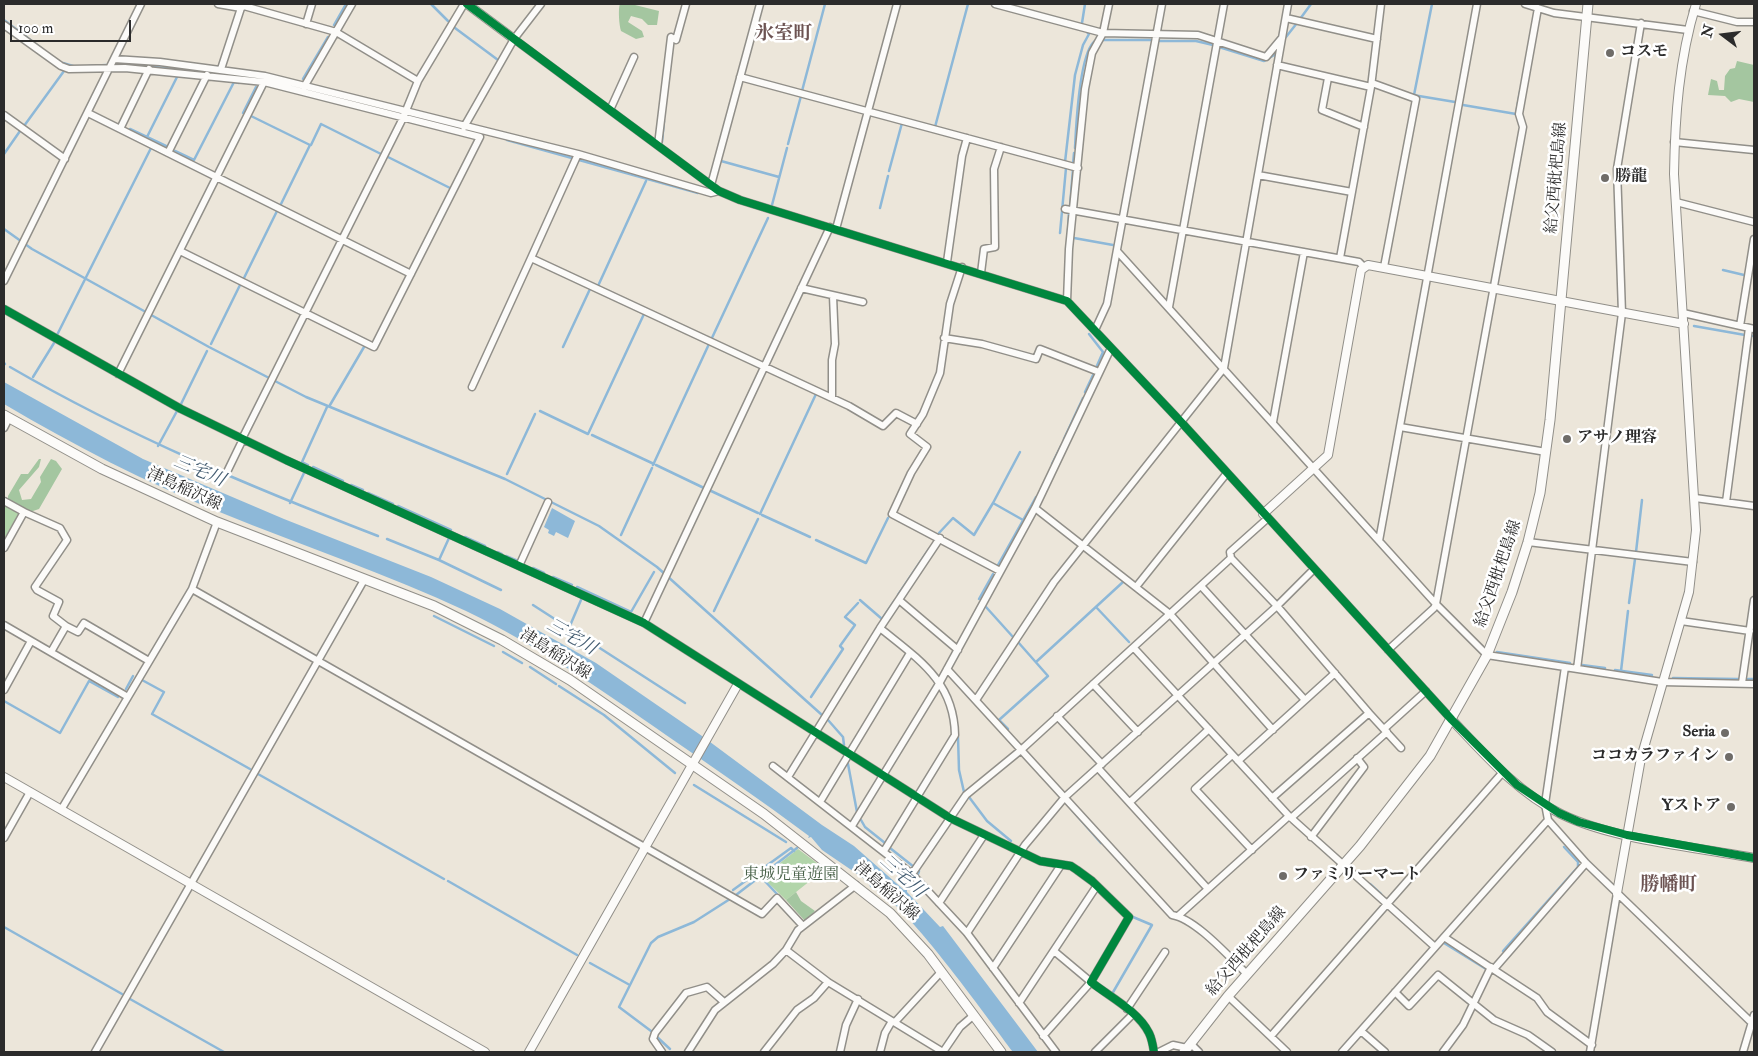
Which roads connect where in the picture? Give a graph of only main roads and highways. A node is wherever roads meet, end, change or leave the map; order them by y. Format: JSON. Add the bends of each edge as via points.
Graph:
{"nodes":[{"id":1,"x":1588,"y":4,"type":"edge"},
{"id":2,"x":6,"y":416,"type":"edge"},
{"id":3,"x":1187,"y":1048,"type":"edge"},
{"id":4,"x":1001,"y":1052,"type":"edge"}],
"edges":[{"from":1,"to":3,"type":"main road","name":"給父西枇杷島線","via":[[1540,493],[1528,542],[1487,655],[1452,720],[1401,796]]},
{"from":2,"to":4,"type":"main road","name":"津島稲沢線","via":[[102,469],[217,522],[434,606],[502,640],[570,680],[693,763],[856,884],[908,931]]}]}
